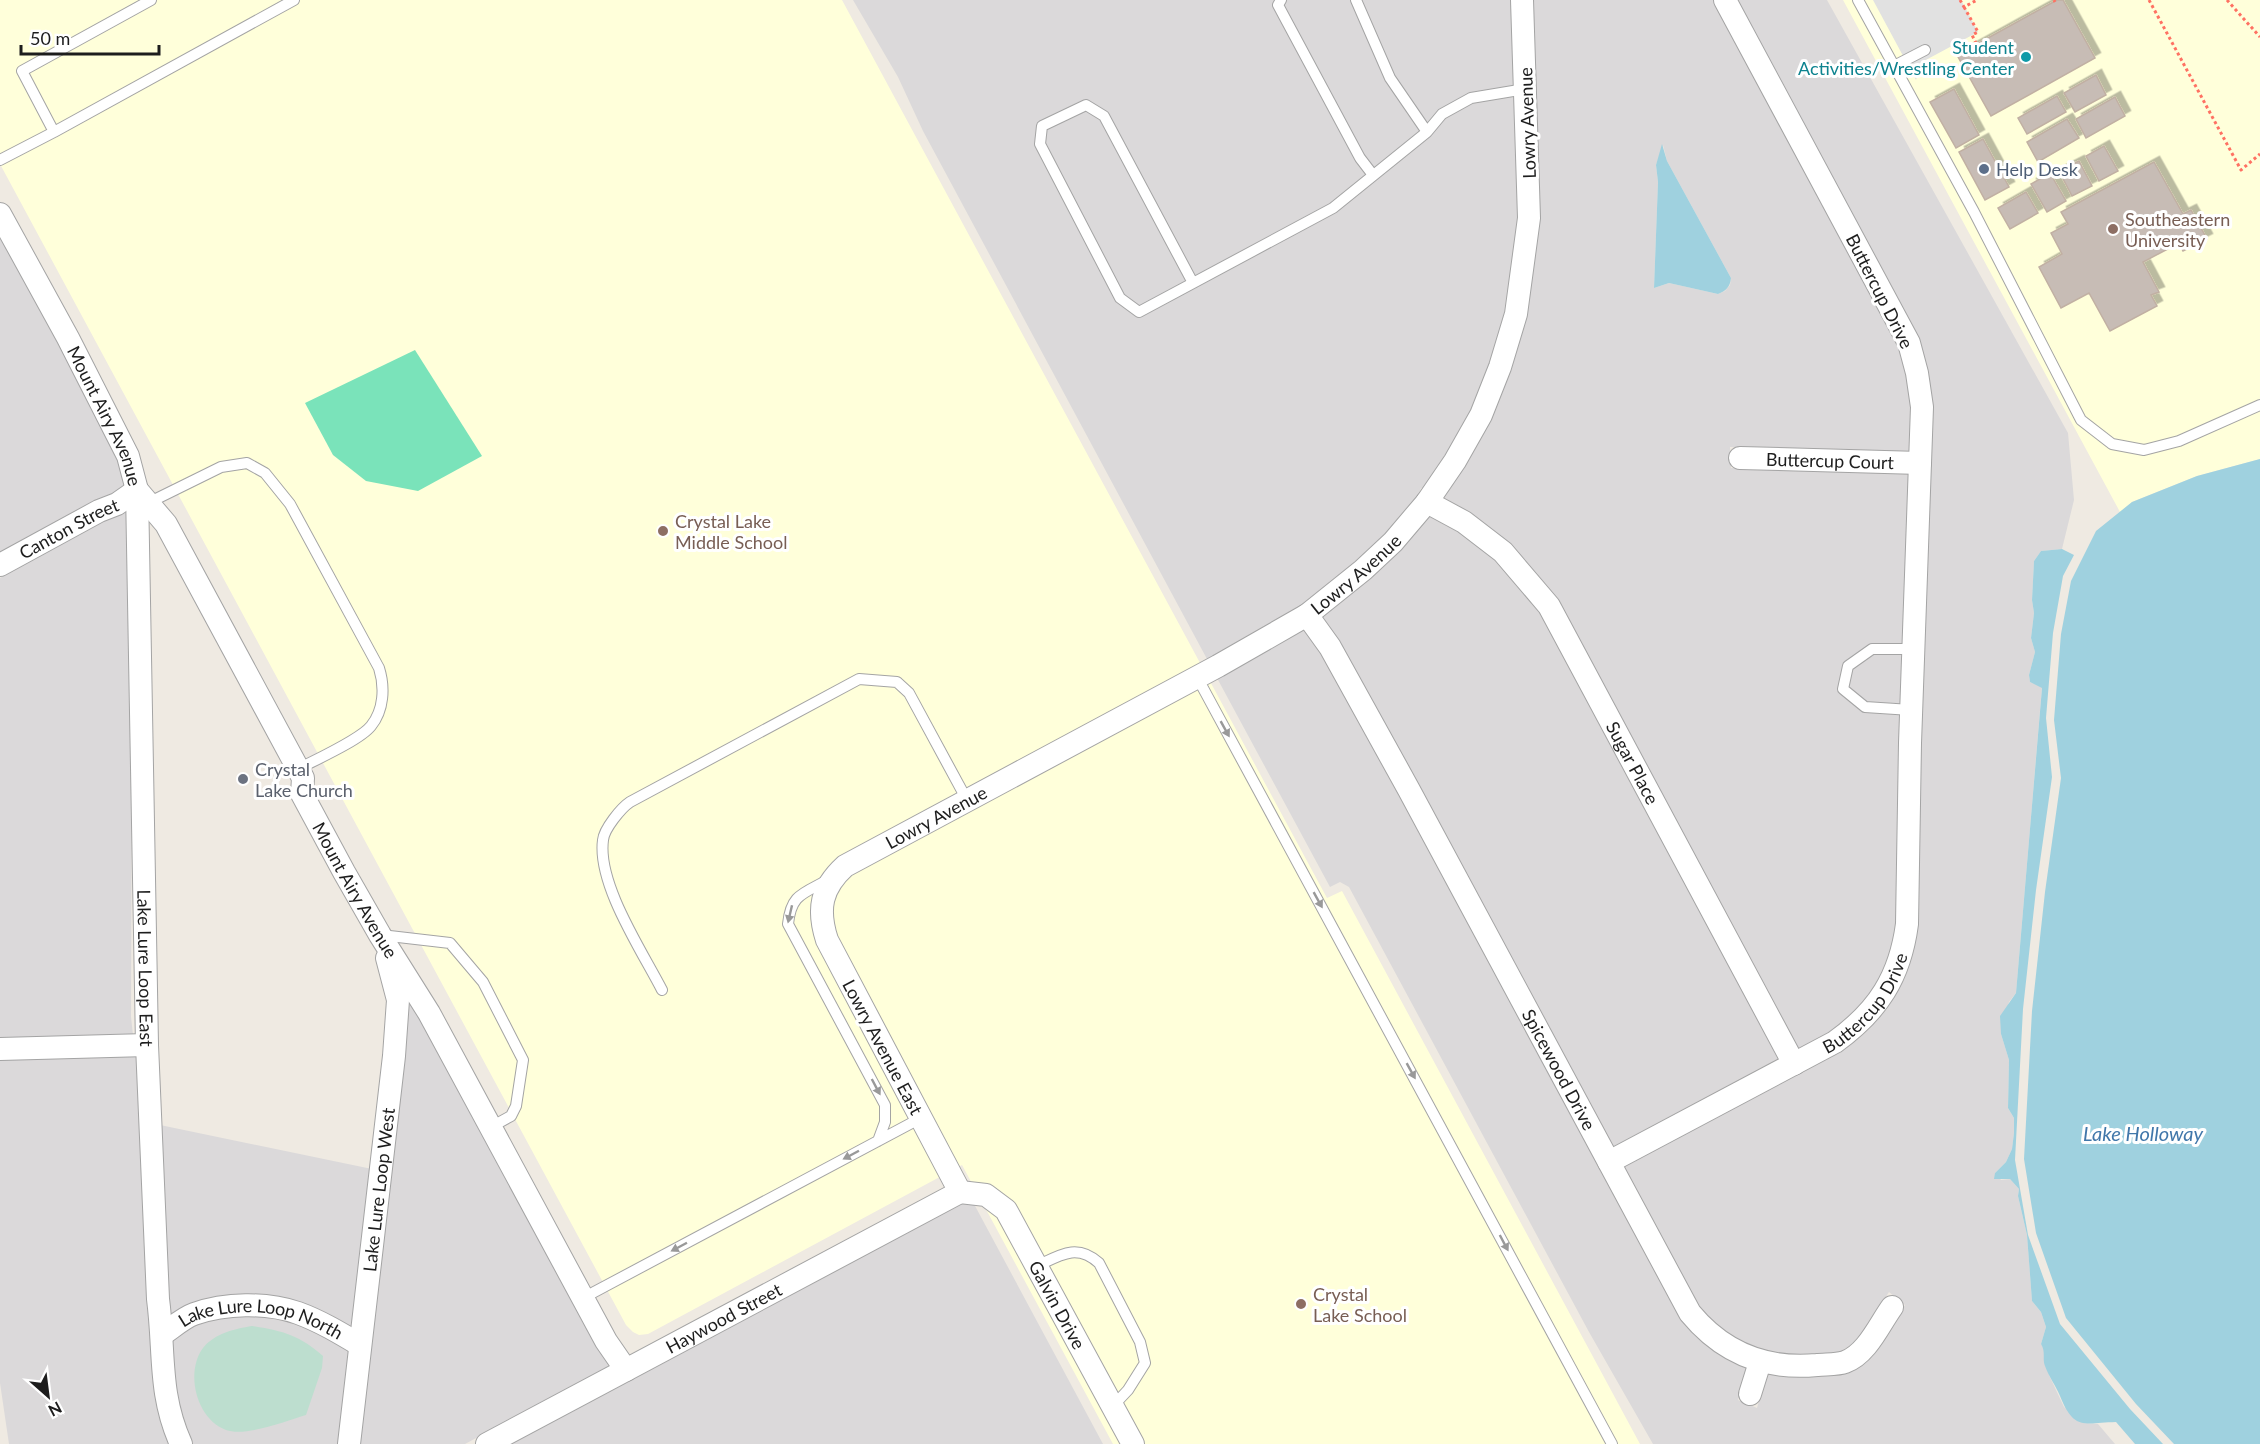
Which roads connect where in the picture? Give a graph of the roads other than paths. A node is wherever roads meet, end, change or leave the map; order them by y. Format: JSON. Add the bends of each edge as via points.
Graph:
{"nodes":[{"id":1,"x":151,"y":0,"type":"edge"},
{"id":2,"x":294,"y":0,"type":"edge"},
{"id":3,"x":1281,"y":0,"type":"edge"},
{"id":4,"x":1356,"y":0,"type":"edge"},
{"id":5,"x":1522,"y":0,"type":"edge"},
{"id":6,"x":1725,"y":0,"type":"edge"},
{"id":7,"x":1858,"y":0,"type":"edge"},
{"id":8,"x":1925,"y":50,"type":"dead end"},
{"id":9,"x":1894,"y":66,"type":"junction"},
{"id":10,"x":1526,"y":89,"type":"junction"},
{"id":11,"x":54,"y":132,"type":"junction"},
{"id":12,"x":1427,"y":132,"type":"junction"},
{"id":13,"x":0,"y":160,"type":"edge"},
{"id":14,"x":1373,"y":175,"type":"junction"},
{"id":15,"x":0,"y":214,"type":"edge"},
{"id":16,"x":1193,"y":283,"type":"junction"},
{"id":17,"x":2260,"y":405,"type":"edge"},
{"id":18,"x":1740,"y":458,"type":"dead end"},
{"id":19,"x":1920,"y":463,"type":"junction"},
{"id":20,"x":143,"y":496,"type":"junction"},
{"id":21,"x":1427,"y":502,"type":"junction"},
{"id":22,"x":0,"y":566,"type":"edge"},
{"id":23,"x":1307,"y":615,"type":"junction"},
{"id":24,"x":1913,"y":649,"type":"junction"},
{"id":25,"x":1197,"y":677,"type":"junction"},
{"id":26,"x":1911,"y":710,"type":"junction"},
{"id":27,"x":298,"y":769,"type":"junction"},
{"id":28,"x":967,"y":800,"type":"junction"},
{"id":29,"x":828,"y":888,"type":"junction"},
{"id":30,"x":380,"y":935,"type":"junction"},
{"id":31,"x":662,"y":990,"type":"dead end"},
{"id":32,"x":147,"y":1045,"type":"junction"},
{"id":33,"x":0,"y":1049,"type":"edge"},
{"id":34,"x":1794,"y":1065,"type":"junction"},
{"id":35,"x":921,"y":1118,"type":"junction"},
{"id":36,"x":491,"y":1126,"type":"junction"},
{"id":37,"x":878,"y":1141,"type":"junction"},
{"id":38,"x":1609,"y":1162,"type":"junction"},
{"id":39,"x":960,"y":1192,"type":"junction"},
{"id":40,"x":1037,"y":1266,"type":"junction"},
{"id":41,"x":584,"y":1298,"type":"junction"},
{"id":42,"x":1892,"y":1306,"type":"dead end"},
{"id":43,"x":163,"y":1334,"type":"junction"},
{"id":44,"x":360,"y":1345,"type":"junction"},
{"id":45,"x":1760,"y":1362,"type":"junction"},
{"id":46,"x":626,"y":1370,"type":"junction"},
{"id":47,"x":1750,"y":1394,"type":"dead end"},
{"id":48,"x":1113,"y":1406,"type":"junction"},
{"id":49,"x":182,"y":1444,"type":"edge"},
{"id":50,"x":349,"y":1444,"type":"edge"},
{"id":51,"x":487,"y":1444,"type":"edge"},
{"id":52,"x":1133,"y":1444,"type":"edge"},
{"id":53,"x":1612,"y":1444,"type":"edge"}],
"edges":[{"from":1,"to":11,"type":"lane","via":[[22,71]]},
{"from":2,"to":11,"type":"lane"},
{"from":3,"to":14,"type":"lane","via":[[1278,5],[1360,158]]},
{"from":4,"to":12,"type":"lane","via":[[1390,78]]},
{"from":5,"to":10,"type":"street","name":"Lowry Avenue"},
{"from":6,"to":19,"type":"street","name":"Buttercup Drive","via":[[1909,344],[1922,407]]},
{"from":7,"to":9,"type":"lane"},
{"from":8,"to":9,"type":"lane"},
{"from":9,"to":17,"type":"lane","via":[[2082,420],[2112,444],[2144,450],[2179,441]]},
{"from":10,"to":12,"type":"lane","via":[[1471,98],[1442,114]]},
{"from":10,"to":21,"type":"street","name":"Lowry Avenue","via":[[1529,218],[1516,314],[1481,415]]},
{"from":11,"to":13,"type":"lane"},
{"from":12,"to":14,"type":"lane"},
{"from":14,"to":16,"type":"lane","via":[[1333,208]]},
{"from":15,"to":20,"type":"street","name":"Mount Airy Avenue","via":[[128,456]]},
{"from":16,"to":16,"type":"lane","via":[[1139,312],[1120,298],[1040,144],[1042,126],[1086,105],[1104,116]]},
{"from":18,"to":19,"type":"street","name":"Buttercup Court"},
{"from":19,"to":24,"type":"street","name":"Buttercup Drive"},
{"from":20,"to":22,"type":"street","name":"Canton Street","via":[[99,510]]},
{"from":20,"to":27,"type":"street","name":"Mount Airy Avenue","via":[[166,524]]},
{"from":20,"to":27,"type":"lane","via":[[221,467],[247,463],[266,473],[290,504],[384,684],[381,705],[371,727]]},
{"from":20,"to":32,"type":"street","name":"Lake Lure Loop East"},
{"from":21,"to":23,"type":"street","name":"Lowry Avenue","via":[[1378,556]]},
{"from":21,"to":34,"type":"street","name":"Sugar Place","via":[[1464,522],[1503,552],[1549,606]]},
{"from":23,"to":25,"type":"street","name":"Lowry Avenue"},
{"from":23,"to":38,"type":"street","name":"Spicewood Drive","via":[[1353,688]]},
{"from":24,"to":26,"type":"street","name":"Buttercup Drive"},
{"from":24,"to":26,"type":"lane","via":[[1872,649],[1848,666],[1844,689],[1865,707]]},
{"from":25,"to":28,"type":"street","name":"Lowry Avenue"},
{"from":25,"to":53,"type":"lane","one_way":true},
{"from":26,"to":34,"type":"street","name":"Buttercup Drive","via":[[1904,949],[1895,975],[1857,1027]]},
{"from":27,"to":30,"type":"street","name":"Mount Airy Avenue","via":[[303,778],[302,794]]},
{"from":28,"to":29,"type":"street","name":"Lowry Avenue","via":[[845,866]]},
{"from":28,"to":31,"type":"lane","via":[[909,693],[897,682],[859,679],[630,802],[621,808],[603,837],[603,864],[616,903]]},
{"from":29,"to":35,"type":"street","name":"Lowry Avenue East","via":[[821,920],[826,940]]},
{"from":29,"to":37,"type":"lane","one_way":true,"via":[[800,895],[790,908],[788,924],[885,1104],[885,1122]]},
{"from":30,"to":36,"type":"street","name":"Mount Airy Avenue","via":[[429,1013]]},
{"from":30,"to":36,"type":"lane","via":[[450,943],[483,982],[523,1060],[516,1106],[511,1116]]},
{"from":30,"to":44,"type":"street","name":"Lake Lure Loop West","via":[[398,1000]]},
{"from":32,"to":33,"type":"street"},
{"from":32,"to":43,"type":"street","name":"Lake Lure Loop East","via":[[158,1299]]},
{"from":34,"to":38,"type":"street","name":"Buttercup Drive"},
{"from":35,"to":37,"type":"lane"},
{"from":35,"to":39,"type":"street","name":"Lowry Avenue East"},
{"from":36,"to":41,"type":"street","name":"Mount Airy Avenue"},
{"from":37,"to":41,"type":"lane","one_way":true},
{"from":38,"to":45,"type":"street","name":"Spicewood Drive","via":[[1690,1313],[1727,1347]]},
{"from":39,"to":40,"type":"street","name":"Galvin Drive","via":[[986,1195],[1006,1210]]},
{"from":39,"to":46,"type":"street","name":"Haywood Street"},
{"from":40,"to":48,"type":"street","name":"Galvin Drive"},
{"from":40,"to":48,"type":"lane","via":[[1079,1251],[1099,1263],[1140,1342],[1145,1363]]},
{"from":41,"to":46,"type":"street","name":"Mount Airy Avenue"},
{"from":42,"to":45,"type":"street","name":"Spicewood Drive","via":[[1864,1349],[1844,1362],[1803,1366]]},
{"from":43,"to":44,"type":"street","name":"Lake Lure Loop North","via":[[192,1315],[223,1307],[262,1306],[297,1313]]},
{"from":43,"to":49,"type":"street","name":"Lake Lure Loop East","via":[[166,1401]]},
{"from":44,"to":50,"type":"street","name":"Lake Lure Loop West"},
{"from":45,"to":47,"type":"street"},
{"from":46,"to":51,"type":"street","name":"Haywood Street"},
{"from":48,"to":52,"type":"street","name":"Galvin Drive"}]}
